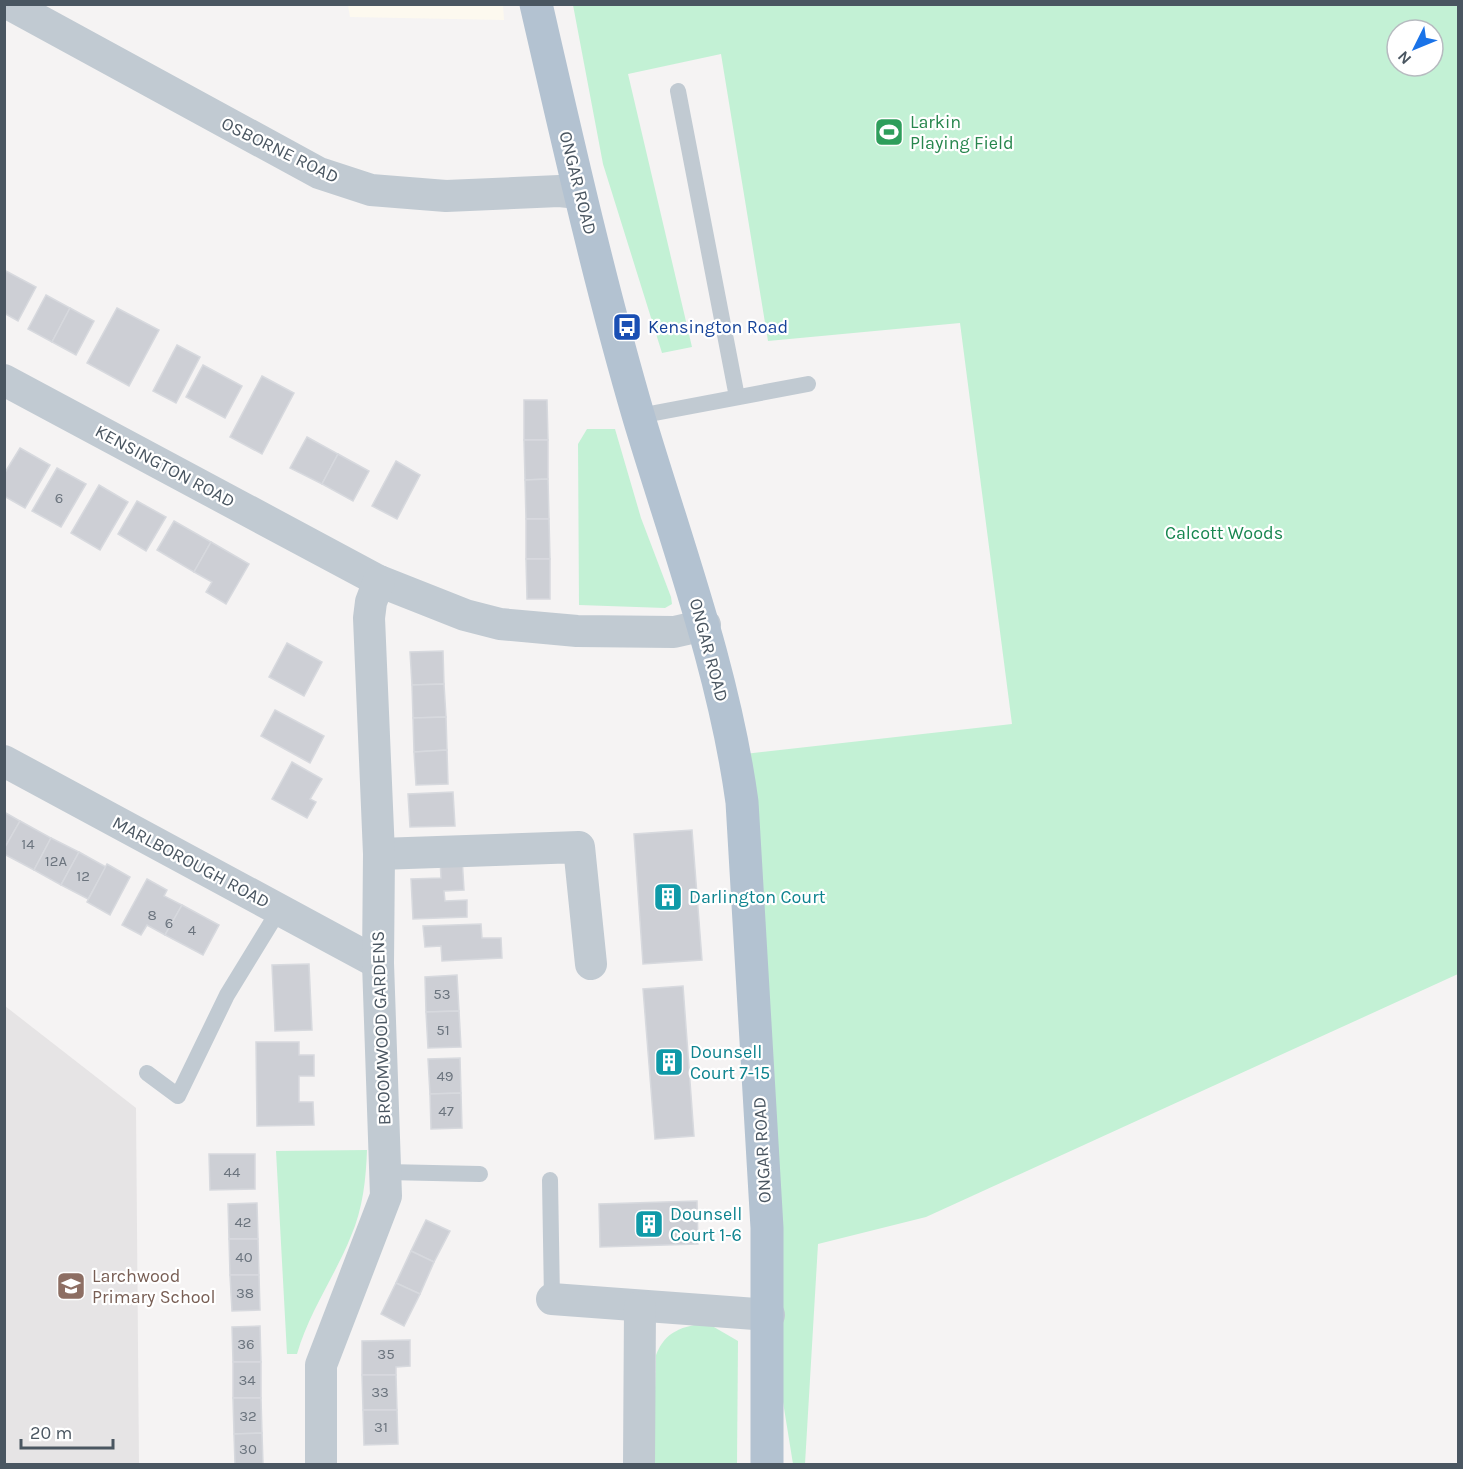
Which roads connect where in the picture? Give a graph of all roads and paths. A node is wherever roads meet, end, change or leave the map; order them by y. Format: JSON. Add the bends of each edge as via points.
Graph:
{"nodes":[{"id":1,"x":9,"y":4,"type":"edge"},
{"id":2,"x":536,"y":4,"type":"edge"},
{"id":3,"x":678,"y":91,"type":"dead end"},
{"id":4,"x":579,"y":193,"type":"junction"},
{"id":5,"x":4,"y":380,"type":"edge"},
{"id":6,"x":808,"y":384,"type":"dead end"},
{"id":7,"x":737,"y":397,"type":"junction"},
{"id":8,"x":639,"y":416,"type":"junction"},
{"id":9,"x":379,"y":581,"type":"junction"},
{"id":10,"x":705,"y":625,"type":"junction"},
{"id":11,"x":4,"y":761,"type":"edge"},
{"id":12,"x":379,"y":854,"type":"junction"},
{"id":13,"x":279,"y":910,"type":"junction"},
{"id":14,"x":378,"y":963,"type":"junction"},
{"id":15,"x":591,"y":964,"type":"dead end"},
{"id":16,"x":147,"y":1072,"type":"dead end"},
{"id":17,"x":386,"y":1172,"type":"junction"},
{"id":18,"x":480,"y":1174,"type":"dead end"},
{"id":19,"x":550,"y":1180,"type":"dead end"},
{"id":20,"x":552,"y":1299,"type":"joint"},
{"id":21,"x":640,"y":1307,"type":"junction"},
{"id":22,"x":768,"y":1315,"type":"junction"},
{"id":23,"x":321,"y":1464,"type":"edge"},
{"id":24,"x":639,"y":1464,"type":"edge"},
{"id":25,"x":767,"y":1464,"type":"edge"}],
"edges":[{"from":1,"to":4,"type":"street","name":"OSBORNE ROAD","via":[[319,173],[372,190],[446,196]]},
{"from":2,"to":4,"type":"main road","name":"ONGAR ROAD"},
{"from":3,"to":7,"type":"lane"},
{"from":4,"to":8,"type":"main road","name":"ONGAR ROAD"},
{"from":5,"to":9,"type":"street","name":"KENSINGTON ROAD"},
{"from":6,"to":7,"type":"lane"},
{"from":7,"to":8,"type":"lane"},
{"from":8,"to":10,"type":"main road","name":"ONGAR ROAD"},
{"from":9,"to":10,"type":"street","name":"KENSINGTON ROAD","via":[[465,615],[500,624],[652,632]]},
{"from":9,"to":12,"type":"street","name":"BROOMWOOD GARDENS","via":[[369,618]]},
{"from":10,"to":22,"type":"main road","name":"ONGAR ROAD","via":[[736,755],[742,802]]},
{"from":11,"to":13,"type":"street","name":"MARLBOROUGH ROAD"},
{"from":12,"to":14,"type":"street","name":"BROOMWOOD GARDENS"},
{"from":12,"to":15,"type":"street","via":[[579,847]]},
{"from":13,"to":14,"type":"street","name":"MARLBOROUGH ROAD"},
{"from":13,"to":16,"type":"lane","via":[[227,995],[178,1096]]},
{"from":14,"to":17,"type":"street","name":"BROOMWOOD GARDENS"},
{"from":17,"to":18,"type":"lane"},
{"from":17,"to":23,"type":"street","name":"BROOMWOOD GARDENS","via":[[386,1196],[321,1365]]},
{"from":19,"to":20,"type":"lane"},
{"from":20,"to":21,"type":"street"},
{"from":21,"to":22,"type":"street"},
{"from":21,"to":24,"type":"street"},
{"from":22,"to":25,"type":"main road","name":"ONGAR ROAD"}]}
